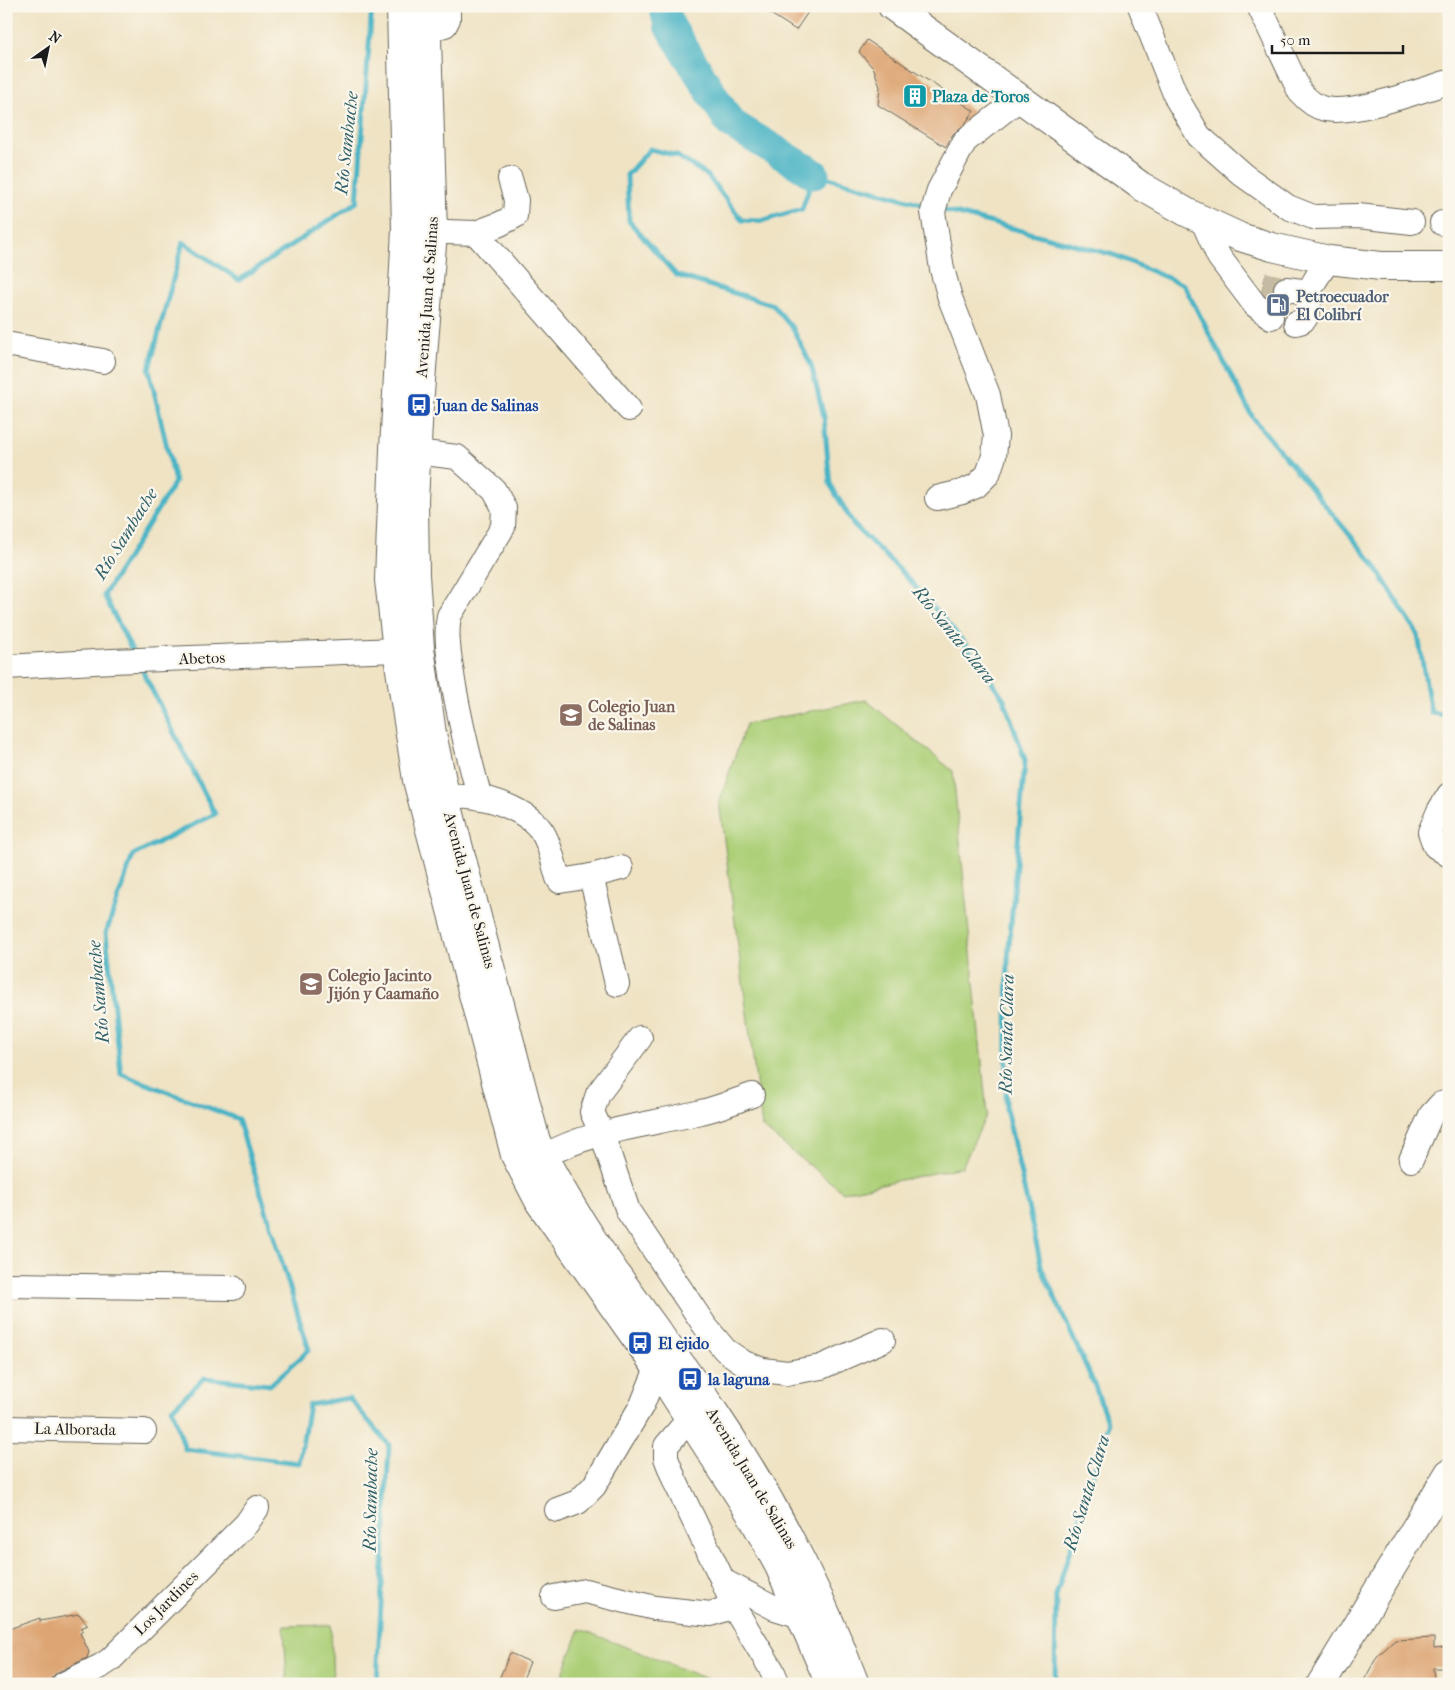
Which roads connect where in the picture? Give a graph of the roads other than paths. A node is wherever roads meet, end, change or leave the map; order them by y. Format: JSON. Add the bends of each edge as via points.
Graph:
{"nodes":[{"id":1,"x":401,"y":6,"type":"edge"},
{"id":2,"x":448,"y":6,"type":"edge"},
{"id":3,"x":892,"y":6,"type":"edge"},
{"id":4,"x":1140,"y":6,"type":"edge"},
{"id":5,"x":1259,"y":6,"type":"edge"},
{"id":6,"x":426,"y":18,"type":"edge"},
{"id":7,"x":1449,"y":82,"type":"edge"},
{"id":8,"x":1019,"y":99,"type":"junction"},
{"id":9,"x":510,"y":179,"type":"dead end"},
{"id":10,"x":1202,"y":219,"type":"junction"},
{"id":11,"x":1412,"y":222,"type":"dead end"},
{"id":12,"x":406,"y":230,"type":"junction"},
{"id":13,"x":434,"y":232,"type":"junction"},
{"id":14,"x":476,"y":233,"type":"junction"},
{"id":15,"x":1329,"y":260,"type":"junction"},
{"id":16,"x":1449,"y":266,"type":"edge"},
{"id":17,"x":1234,"y":277,"type":"junction"},
{"id":18,"x":1263,"y":284,"type":"tunnel mouth"},
{"id":19,"x":1286,"y":289,"type":"tunnel mouth"},
{"id":20,"x":1310,"y":292,"type":"junction"},
{"id":21,"x":1271,"y":317,"type":"dead end"},
{"id":22,"x":1296,"y":323,"type":"dead end"},
{"id":23,"x":6,"y":344,"type":"edge"},
{"id":24,"x":103,"y":361,"type":"dead end"},
{"id":25,"x":629,"y":409,"type":"dead end"},
{"id":26,"x":416,"y":452,"type":"junction"},
{"id":27,"x":937,"y":498,"type":"dead end"},
{"id":28,"x":398,"y":650,"type":"junction"},
{"id":29,"x":6,"y":667,"type":"edge"},
{"id":30,"x":1449,"y":795,"type":"edge"},
{"id":31,"x":480,"y":798,"type":"junction"},
{"id":32,"x":435,"y":802,"type":"junction"},
{"id":33,"x":1449,"y":855,"type":"edge"},
{"id":34,"x":621,"y":868,"type":"dead end"},
{"id":35,"x":591,"y":876,"type":"junction"},
{"id":36,"x":617,"y":984,"type":"dead end"},
{"id":37,"x":640,"y":1038,"type":"dead end"},
{"id":38,"x":752,"y":1095,"type":"dead end"},
{"id":39,"x":1449,"y":1102,"type":"edge"},
{"id":40,"x":602,"y":1134,"type":"junction"},
{"id":41,"x":544,"y":1157,"type":"junction"},
{"id":42,"x":1411,"y":1160,"type":"dead end"},
{"id":43,"x":6,"y":1285,"type":"edge"},
{"id":44,"x":233,"y":1288,"type":"dead end"},
{"id":45,"x":883,"y":1340,"type":"dead end"},
{"id":46,"x":657,"y":1368,"type":"junction"},
{"id":47,"x":700,"y":1412,"type":"junction"},
{"id":48,"x":6,"y":1428,"type":"edge"},
{"id":49,"x":144,"y":1431,"type":"dead end"},
{"id":50,"x":1448,"y":1475,"type":"edge"},
{"id":51,"x":257,"y":1508,"type":"dead end"},
{"id":52,"x":557,"y":1510,"type":"dead end"},
{"id":53,"x":723,"y":1581,"type":"junction"},
{"id":54,"x":554,"y":1597,"type":"dead end"},
{"id":55,"x":733,"y":1606,"type":"junction"},
{"id":56,"x":801,"y":1616,"type":"junction"},
{"id":57,"x":64,"y":1684,"type":"edge"},
{"id":58,"x":778,"y":1684,"type":"edge"},
{"id":59,"x":830,"y":1684,"type":"edge"},
{"id":60,"x":855,"y":1684,"type":"edge"},
{"id":61,"x":1321,"y":1684,"type":"edge"}],
"edges":[{"from":1,"to":12,"type":"main road","name":"Avenida Juan de Salinas"},
{"from":2,"to":6,"type":"street","via":[[445,25]]},
{"from":3,"to":8,"type":"main road"},
{"from":4,"to":11,"type":"street","via":[[1177,100],[1199,136],[1242,176],[1288,207],[1313,217],[1358,216]]},
{"from":5,"to":7,"type":"street","via":[[1300,92],[1320,108],[1356,109]]},
{"from":6,"to":13,"type":"main road","name":"Avenida Juan de Salinas"},
{"from":8,"to":10,"type":"main road","via":[[1141,186]]},
{"from":8,"to":27,"type":"street","via":[[965,141],[940,190],[933,212],[950,298],[988,394],[996,436],[988,474],[976,486]]},
{"from":9,"to":14,"type":"street","via":[[516,200],[515,216]]},
{"from":10,"to":15,"type":"main road","via":[[1272,247]]},
{"from":10,"to":17,"type":"street","via":[[1219,257]]},
{"from":12,"to":13,"type":"street"},
{"from":12,"to":28,"type":"main road","name":"Avenida Juan de Salinas","via":[[389,580]]},
{"from":13,"to":14,"type":"street"},
{"from":13,"to":26,"type":"main road","name":"Avenida Juan de Salinas"},
{"from":14,"to":25,"type":"street"},
{"from":15,"to":16,"type":"main road","via":[[1381,266]]},
{"from":15,"to":20,"type":"street"},
{"from":17,"to":18,"type":"street"},
{"from":17,"to":21,"type":"street","via":[[1254,305]]},
{"from":19,"to":20,"type":"street"},
{"from":20,"to":22,"type":"street","via":[[1305,319]]},
{"from":23,"to":24,"type":"street"},
{"from":26,"to":31,"type":"street","via":[[457,457],[494,490],[504,508],[503,527],[449,616],[447,629],[460,723]]},
{"from":26,"to":32,"type":"main road","name":"Avenida Juan de Salinas","via":[[413,537],[420,648],[432,734]]},
{"from":28,"to":29,"type":"street","name":"Abetos"},
{"from":28,"to":32,"type":"main road","name":"Avenida Juan de Salinas","via":[[417,780]]},
{"from":30,"to":33,"type":"street","via":[[1430,832],[1435,846]]},
{"from":31,"to":32,"type":"street","via":[[464,796]]},
{"from":31,"to":35,"type":"street","via":[[506,804],[542,831],[560,880]]},
{"from":32,"to":41,"type":"main road","name":"Avenida Juan de Salinas","via":[[534,1133]]},
{"from":32,"to":46,"type":"main road","name":"Avenida Juan de Salinas","via":[[515,1155],[540,1203]]},
{"from":34,"to":35,"type":"street"},
{"from":35,"to":36,"type":"street"},
{"from":37,"to":40,"type":"street","via":[[598,1094],[592,1112]]},
{"from":38,"to":40,"type":"street","via":[[704,1112]]},
{"from":39,"to":42,"type":"street","via":[[1441,1104],[1431,1115]]},
{"from":40,"to":41,"type":"street"},
{"from":40,"to":45,"type":"street","via":[[628,1211],[705,1326],[725,1350],[744,1363],[763,1370],[787,1373],[821,1367]]},
{"from":41,"to":47,"type":"main road","name":"Avenida Juan de Salinas","via":[[586,1232]]},
{"from":43,"to":44,"type":"street"},
{"from":46,"to":47,"type":"main road","name":"Avenida Juan de Salinas"},
{"from":46,"to":52,"type":"street","via":[[642,1405],[594,1486],[578,1502]]},
{"from":47,"to":53,"type":"street","via":[[666,1446],[666,1458]]},
{"from":47,"to":56,"type":"main road","name":"Avenida Juan de Salinas"},
{"from":47,"to":60,"type":"main road","name":"Avenida Juan de Salinas","via":[[749,1466],[793,1544]]},
{"from":48,"to":49,"type":"street","name":"La Alborada"},
{"from":50,"to":61,"type":"main road"},
{"from":51,"to":57,"type":"street","name":"Los Jardines","via":[[247,1523],[110,1660]]},
{"from":53,"to":55,"type":"street"},
{"from":53,"to":56,"type":"street","via":[[775,1608]]},
{"from":54,"to":55,"type":"street","via":[[586,1591],[655,1608],[711,1614]]},
{"from":55,"to":58,"type":"street"},
{"from":56,"to":59,"type":"main road","name":"Avenida Juan de Salinas"}]}
